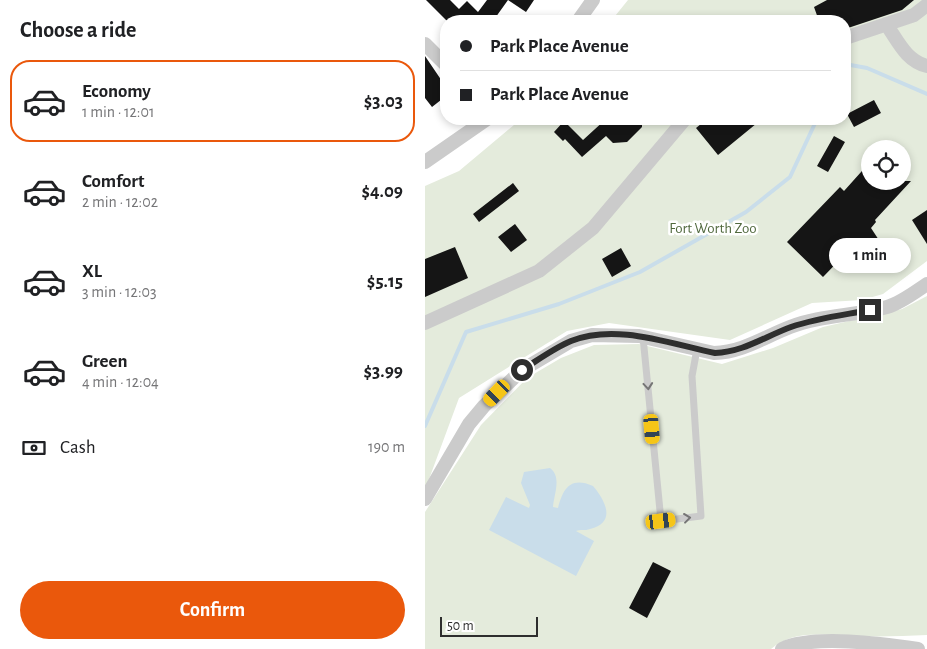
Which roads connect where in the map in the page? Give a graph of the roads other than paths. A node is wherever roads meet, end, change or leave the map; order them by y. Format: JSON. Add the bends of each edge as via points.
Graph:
{"nodes":[{"id":1,"x":593,"y":0,"type":"edge"},
{"id":2,"x":927,"y":5,"type":"edge"},
{"id":3,"x":582,"y":15,"type":"edge"},
{"id":4,"x":887,"y":24,"type":"junction"},
{"id":5,"x":851,"y":36,"type":"edge"},
{"id":6,"x":425,"y":44,"type":"edge"},
{"id":7,"x":440,"y":59,"type":"edge"},
{"id":8,"x":927,"y":66,"type":"edge"},
{"id":9,"x":478,"y":125,"type":"edge"},
{"id":10,"x":680,"y":125,"type":"edge"},
{"id":11,"x":425,"y":162,"type":"edge"},
{"id":12,"x":927,"y":284,"type":"edge"},
{"id":13,"x":425,"y":323,"type":"edge"},
{"id":14,"x":643,"y":337,"type":"junction"},
{"id":15,"x":697,"y":349,"type":"junction"},
{"id":16,"x":425,"y":499,"type":"edge"},
{"id":17,"x":782,"y":649,"type":"edge"},
{"id":18,"x":919,"y":649,"type":"edge"}],
"edges":[{"from":1,"to":3,"type":"street"},
{"from":2,"to":4,"type":"street","via":[[914,15]]},
{"from":4,"to":5,"type":"street"},
{"from":4,"to":8,"type":"street","via":[[909,57],[917,64]]},
{"from":6,"to":7,"type":"street"},
{"from":9,"to":11,"type":"street"},
{"from":10,"to":13,"type":"street","via":[[593,228],[539,271]]},
{"from":12,"to":15,"type":"street","via":[[889,306],[791,327],[739,350],[715,353]]},
{"from":14,"to":15,"type":"street"},
{"from":14,"to":15,"type":"lane","one_way":true,"via":[[661,521],[701,516],[692,376]]},
{"from":14,"to":16,"type":"street","via":[[593,335],[571,341],[522,370],[469,424]]},
{"from":17,"to":18,"type":"street","via":[[800,643],[831,642]]}]}
